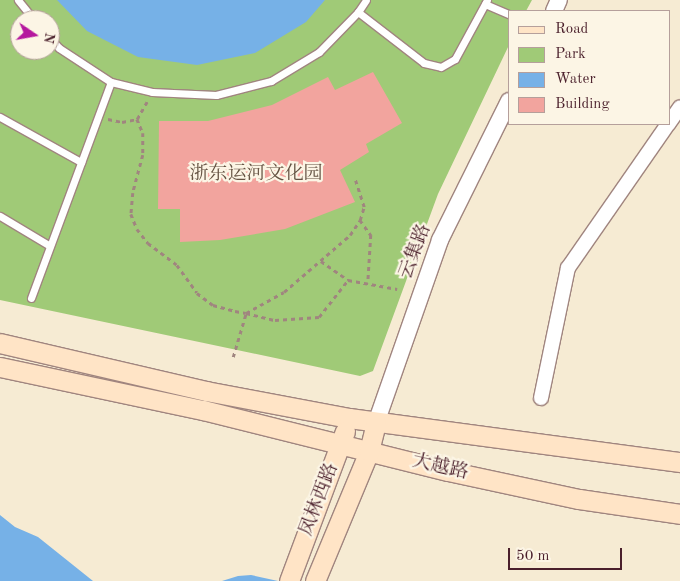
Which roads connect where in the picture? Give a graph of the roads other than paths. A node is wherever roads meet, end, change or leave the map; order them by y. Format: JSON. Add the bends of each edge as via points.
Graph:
{"nodes":[{"id":1,"x":18,"y":0,"type":"edge"},
{"id":2,"x":366,"y":0,"type":"edge"},
{"id":3,"x":486,"y":2,"type":"edge"},
{"id":4,"x":26,"y":10,"type":"edge"},
{"id":5,"x":358,"y":12,"type":"junction"},
{"id":6,"x":508,"y":13,"type":"edge"},
{"id":7,"x":60,"y":49,"type":"edge"},
{"id":8,"x":112,"y":82,"type":"junction"},
{"id":9,"x":508,"y":104,"type":"edge"},
{"id":10,"x":680,"y":106,"type":"edge"},
{"id":11,"x":0,"y":117,"type":"edge"},
{"id":12,"x":670,"y":120,"type":"edge"},
{"id":13,"x":667,"y":125,"type":"edge"},
{"id":14,"x":81,"y":162,"type":"junction"},
{"id":15,"x":0,"y":216,"type":"edge"},
{"id":16,"x":50,"y":246,"type":"junction"},
{"id":17,"x":30,"y":298,"type":"dead end"},
{"id":18,"x":0,"y":343,"type":"edge"},
{"id":19,"x":0,"y":367,"type":"edge"},
{"id":20,"x":0,"y":376,"type":"edge"},
{"id":21,"x":541,"y":398,"type":"dead end"},
{"id":22,"x":349,"y":418,"type":"junction"},
{"id":23,"x":376,"y":423,"type":"junction"},
{"id":24,"x":342,"y":443,"type":"junction"},
{"id":25,"x":369,"y":451,"type":"junction"},
{"id":26,"x":680,"y":462,"type":"edge"},
{"id":27,"x":680,"y":514,"type":"edge"},
{"id":28,"x":317,"y":575,"type":"edge"},
{"id":29,"x":289,"y":581,"type":"edge"}],
"edges":[{"from":1,"to":4,"type":"lane"},
{"from":2,"to":5,"type":"lane"},
{"from":3,"to":5,"type":"lane","via":[[455,59],[441,67],[424,63]]},
{"from":3,"to":6,"type":"lane"},
{"from":5,"to":8,"type":"lane","via":[[319,52],[271,81],[216,95],[152,92]]},
{"from":7,"to":8,"type":"lane"},
{"from":8,"to":14,"type":"lane"},
{"from":9,"to":23,"type":"street","name":"云集路","via":[[440,240]]},
{"from":10,"to":12,"type":"street"},
{"from":11,"to":14,"type":"lane"},
{"from":13,"to":21,"type":"street","via":[[568,268]]},
{"from":14,"to":16,"type":"lane"},
{"from":15,"to":16,"type":"lane"},
{"from":16,"to":17,"type":"lane"},
{"from":18,"to":22,"type":"main road","name":"大越路","via":[[206,391]]},
{"from":19,"to":24,"type":"main road","name":"大越路"},
{"from":20,"to":24,"type":"street","via":[[258,431]]},
{"from":22,"to":23,"type":"main road","name":"大越路"},
{"from":22,"to":24,"type":"main road","name":"凤林西路"},
{"from":23,"to":25,"type":"main road","name":"凤林西路"},
{"from":23,"to":26,"type":"main road","name":"大越路"},
{"from":24,"to":25,"type":"main road","name":"大越路"},
{"from":24,"to":29,"type":"main road","name":"凤林西路"},
{"from":25,"to":27,"type":"main road","name":"大越路","via":[[579,498]]},
{"from":25,"to":28,"type":"main road","name":"凤林西路"}]}
